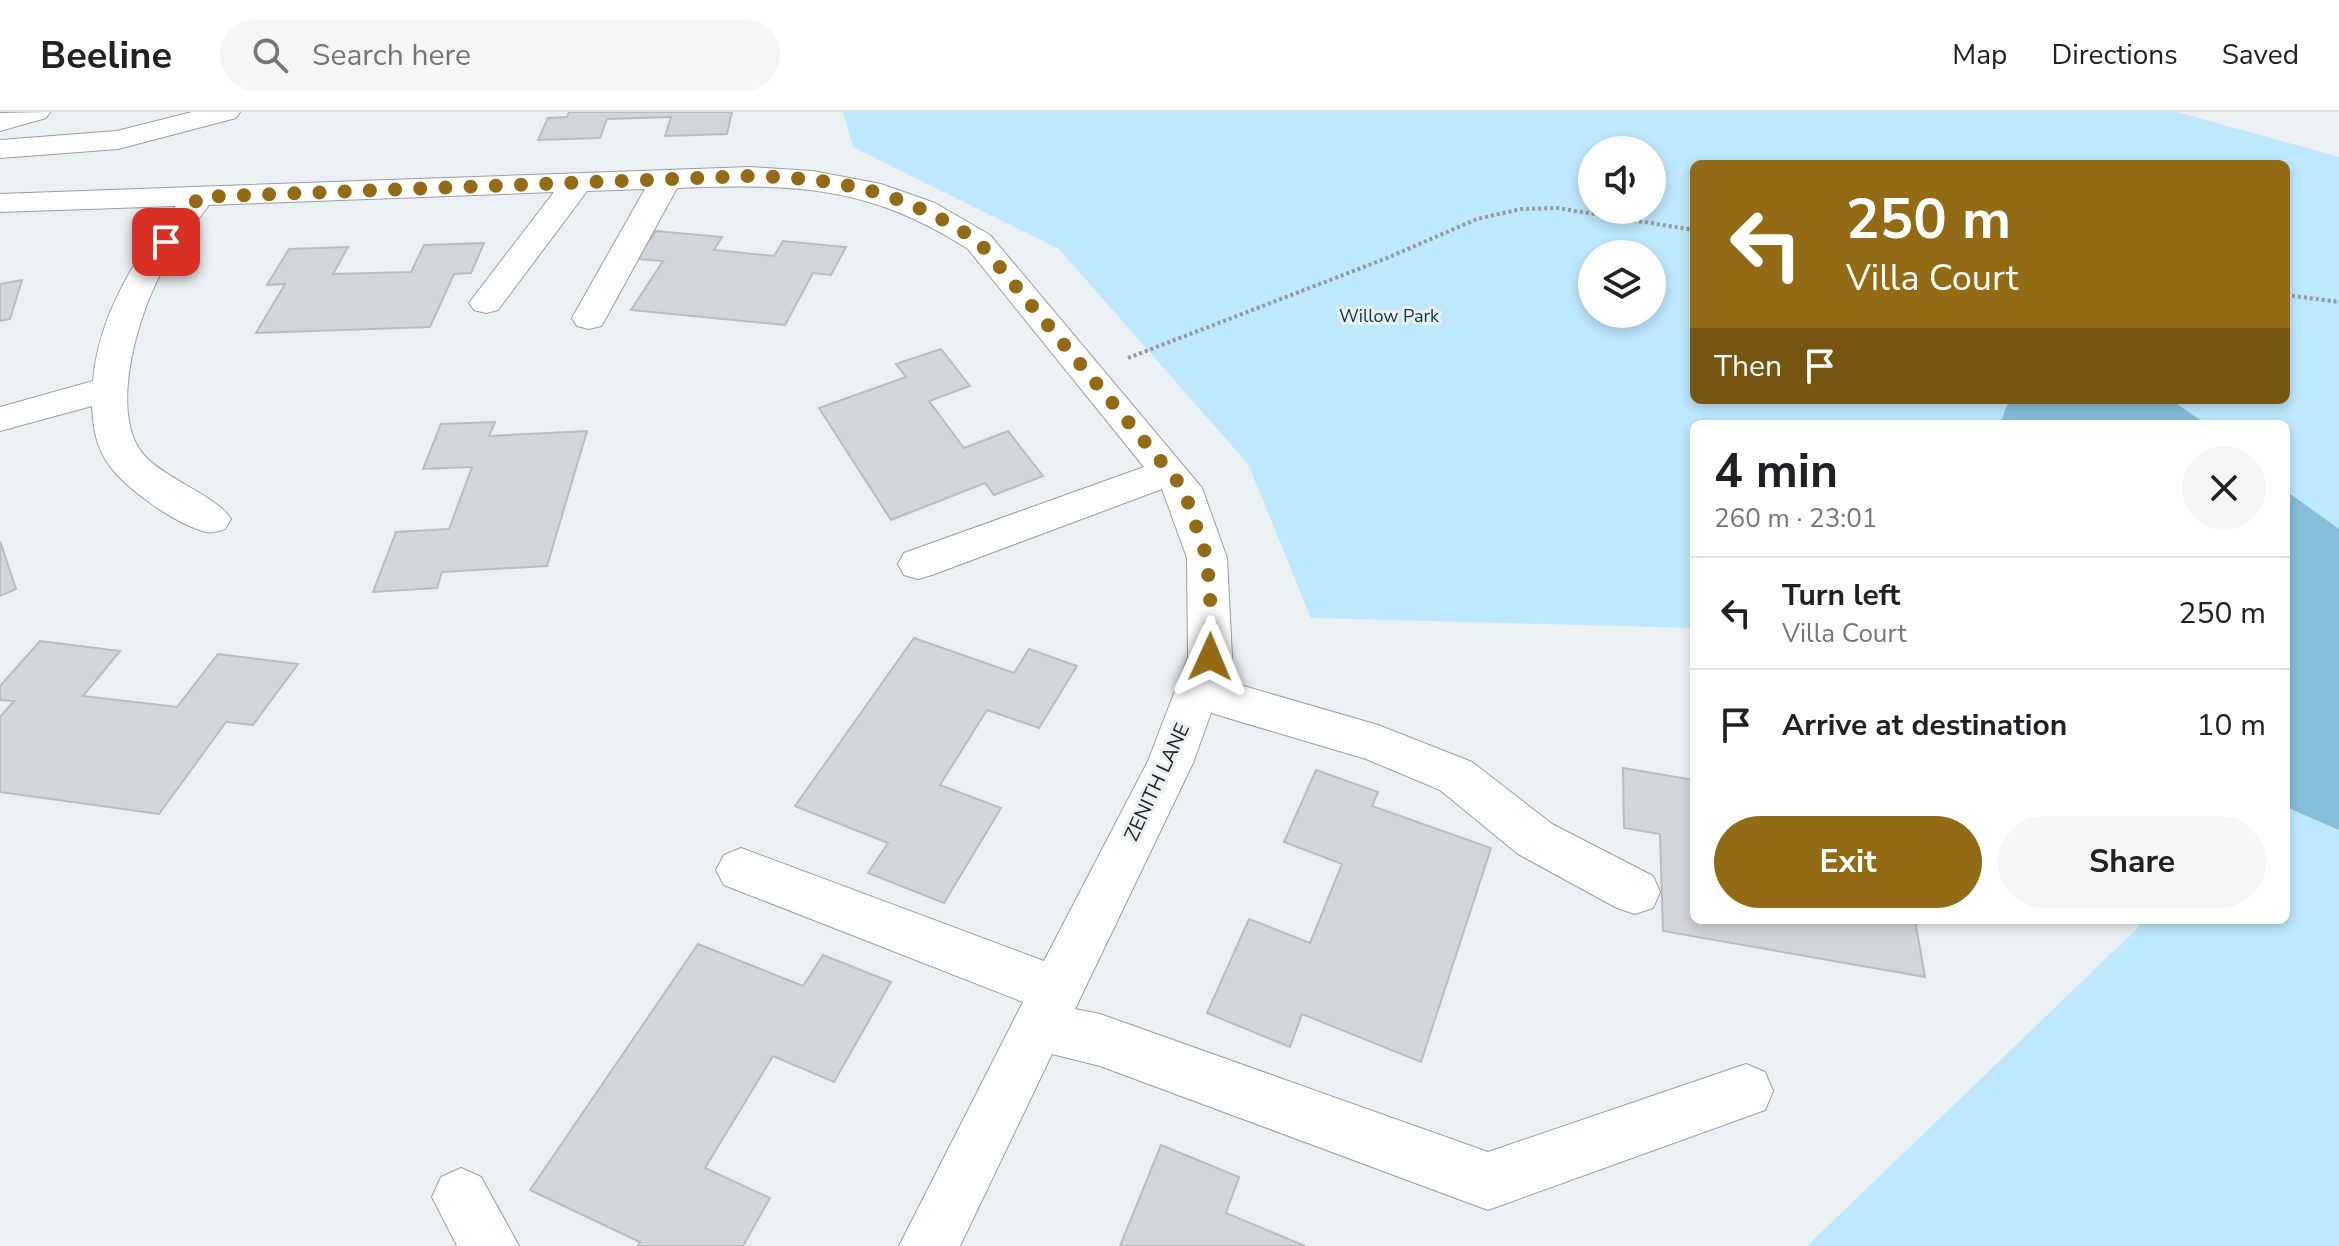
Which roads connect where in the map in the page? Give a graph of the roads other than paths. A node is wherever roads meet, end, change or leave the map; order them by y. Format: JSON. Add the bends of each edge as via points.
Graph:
{"nodes":[{"id":1,"x":36,"y":112,"type":"edge"},
{"id":2,"x":226,"y":112,"type":"edge"},
{"id":3,"x":0,"y":122,"type":"edge"},
{"id":4,"x":0,"y":149,"type":"edge"},
{"id":5,"x":666,"y":180,"type":"junction"},
{"id":6,"x":577,"y":183,"type":"junction"},
{"id":7,"x":199,"y":197,"type":"junction"},
{"id":8,"x":0,"y":203,"type":"edge"},
{"id":9,"x":486,"y":303,"type":"dead end"},
{"id":10,"x":589,"y":318,"type":"dead end"},
{"id":11,"x":108,"y":389,"type":"junction"},
{"id":12,"x":0,"y":419,"type":"edge"},
{"id":13,"x":1170,"y":472,"type":"junction"},
{"id":14,"x":211,"y":519,"type":"dead end"},
{"id":15,"x":918,"y":564,"type":"dead end"},
{"id":16,"x":1197,"y":692,"type":"junction"},
{"id":17,"x":741,"y":870,"type":"dead end"},
{"id":18,"x":1635,"y":892,"type":"dead end"},
{"id":19,"x":1048,"y":1008,"type":"junction"},
{"id":20,"x":1746,"y":1091,"type":"dead end"},
{"id":21,"x":461,"y":1197,"type":"dead end"},
{"id":22,"x":489,"y":1246,"type":"edge"},
{"id":23,"x":929,"y":1246,"type":"edge"}],
"edges":[{"from":1,"to":3,"type":"street"},
{"from":2,"to":4,"type":"street","via":[[118,140]]},
{"from":5,"to":6,"type":"street","name":"ZENITH LANE"},
{"from":5,"to":10,"type":"street"},
{"from":5,"to":13,"type":"street","name":"ZENITH LANE","via":[[802,177],[852,184],[942,217],[979,242]]},
{"from":6,"to":7,"type":"street","name":"ZENITH LANE"},
{"from":6,"to":9,"type":"street"},
{"from":7,"to":8,"type":"street","name":"ZENITH LANE"},
{"from":7,"to":11,"type":"street","via":[[149,267],[120,331]]},
{"from":11,"to":12,"type":"street"},
{"from":11,"to":14,"type":"street","via":[[117,445],[148,483]]},
{"from":13,"to":15,"type":"street"},
{"from":13,"to":16,"type":"street","name":"ZENITH LANE","via":[[1183,488],[1207,558],[1210,657]]},
{"from":16,"to":18,"type":"street","via":[[1378,744],[1456,776],[1535,839]]},
{"from":16,"to":19,"type":"street","name":"ZENITH LANE","via":[[1170,763]]},
{"from":17,"to":19,"type":"street"},
{"from":19,"to":20,"type":"street","via":[[1100,1040],[1488,1181]]},
{"from":19,"to":23,"type":"street","name":"ZENITH LANE"},
{"from":21,"to":22,"type":"street"}]}
